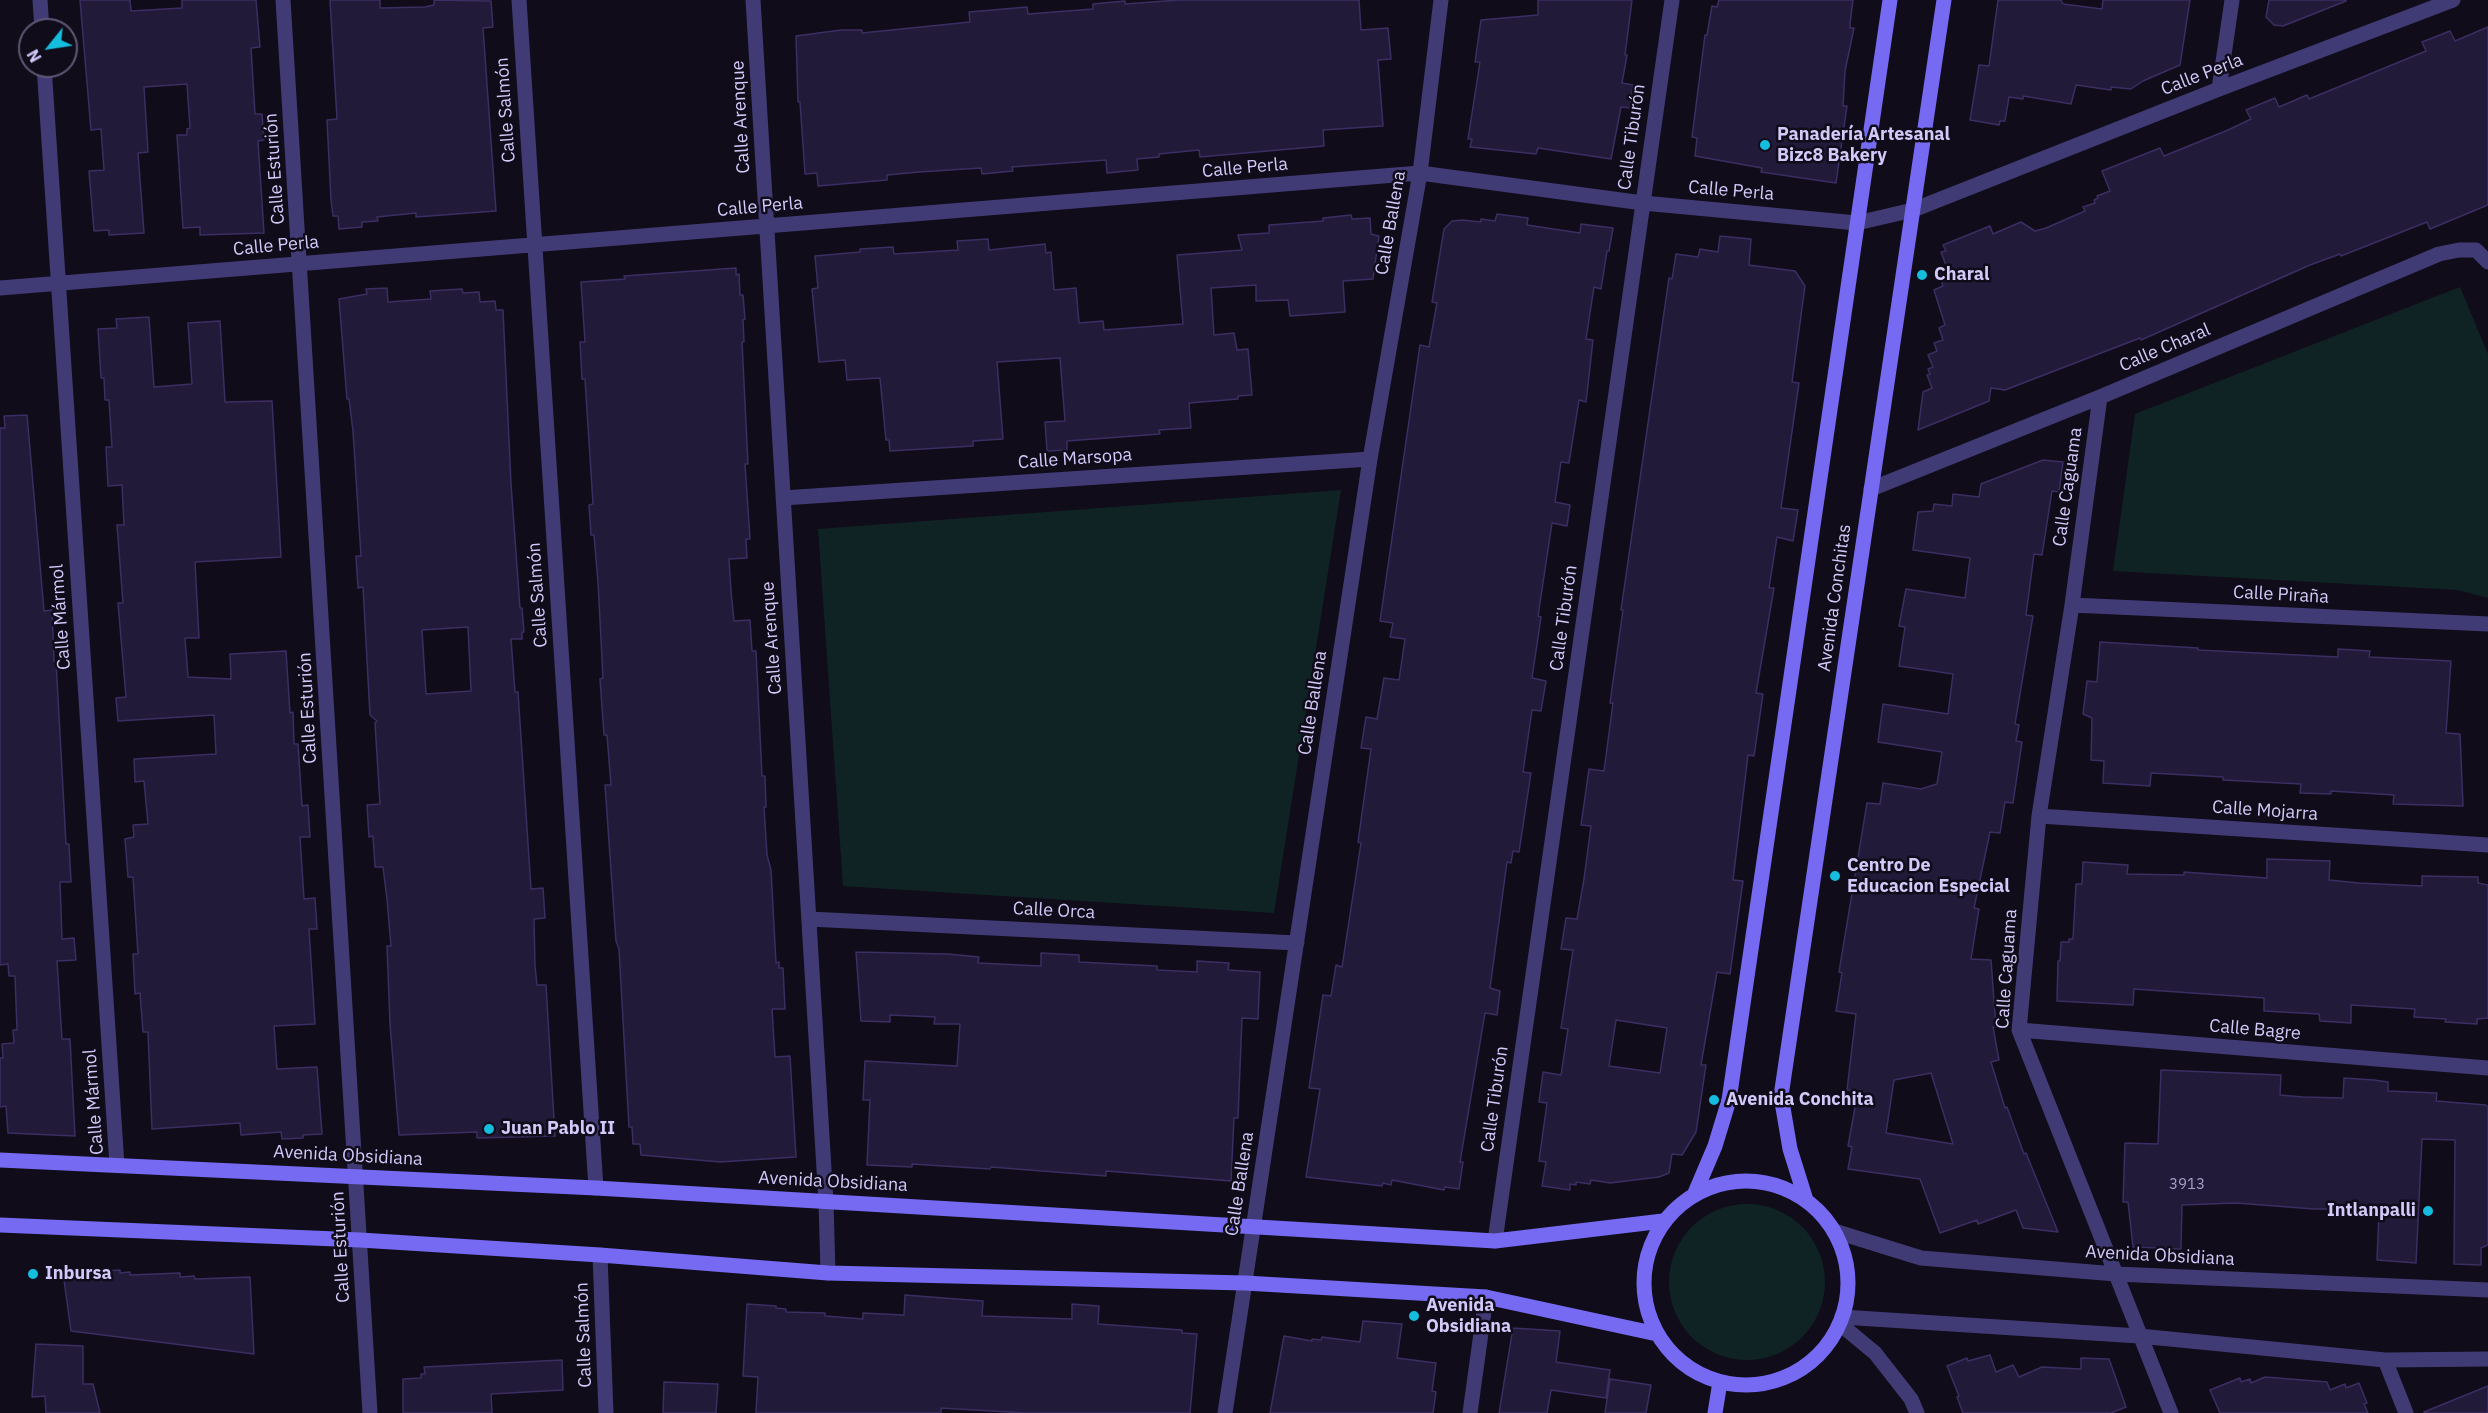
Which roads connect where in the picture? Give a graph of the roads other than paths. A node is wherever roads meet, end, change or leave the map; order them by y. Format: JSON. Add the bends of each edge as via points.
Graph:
{"nodes":[{"id":1,"x":40,"y":0,"type":"edge"},
{"id":2,"x":284,"y":0,"type":"edge"},
{"id":3,"x":519,"y":0,"type":"edge"},
{"id":4,"x":753,"y":0,"type":"edge"},
{"id":5,"x":1441,"y":0,"type":"edge"},
{"id":6,"x":1672,"y":0,"type":"edge"},
{"id":7,"x":1890,"y":0,"type":"edge"},
{"id":8,"x":1944,"y":0,"type":"edge"},
{"id":9,"x":2232,"y":0,"type":"edge"},
{"id":10,"x":2453,"y":0,"type":"edge"},
{"id":11,"x":41,"y":18,"type":"edge"},
{"id":12,"x":46,"y":78,"type":"edge"},
{"id":13,"x":2219,"y":89,"type":"junction"},
{"id":14,"x":1420,"y":173,"type":"junction"},
{"id":15,"x":1643,"y":203,"type":"junction"},
{"id":16,"x":1913,"y":210,"type":"junction"},
{"id":17,"x":1857,"y":223,"type":"junction"},
{"id":18,"x":767,"y":226,"type":"junction"},
{"id":19,"x":535,"y":245,"type":"junction"},
{"id":20,"x":2488,"y":262,"type":"edge"},
{"id":21,"x":300,"y":264,"type":"junction"},
{"id":22,"x":59,"y":283,"type":"junction"},
{"id":23,"x":0,"y":288,"type":"edge"},
{"id":24,"x":2100,"y":396,"type":"junction"},
{"id":25,"x":1370,"y":459,"type":"junction"},
{"id":26,"x":1871,"y":489,"type":"junction"},
{"id":27,"x":783,"y":498,"type":"junction"},
{"id":28,"x":2072,"y":605,"type":"junction"},
{"id":29,"x":2488,"y":624,"type":"edge"},
{"id":30,"x":2038,"y":816,"type":"junction"},
{"id":31,"x":2488,"y":845,"type":"edge"},
{"id":32,"x":809,"y":918,"type":"junction"},
{"id":33,"x":1296,"y":943,"type":"junction"},
{"id":34,"x":2019,"y":1030,"type":"junction"},
{"id":35,"x":2488,"y":1068,"type":"edge"},
{"id":36,"x":0,"y":1160,"type":"edge"},
{"id":37,"x":117,"y":1165,"type":"junction"},
{"id":38,"x":356,"y":1175,"type":"junction"},
{"id":39,"x":596,"y":1188,"type":"junction"},
{"id":40,"x":1695,"y":1193,"type":"junction"},
{"id":41,"x":1806,"y":1200,"type":"junction"},
{"id":42,"x":826,"y":1202,"type":"junction"},
{"id":43,"x":1663,"y":1221,"type":"junction"},
{"id":44,"x":0,"y":1225,"type":"edge"},
{"id":45,"x":1254,"y":1226,"type":"junction"},
{"id":46,"x":1834,"y":1231,"type":"junction"},
{"id":47,"x":360,"y":1240,"type":"junction"},
{"id":48,"x":1495,"y":1241,"type":"junction"},
{"id":49,"x":600,"y":1255,"type":"junction"},
{"id":50,"x":828,"y":1273,"type":"junction"},
{"id":51,"x":2116,"y":1274,"type":"junction"},
{"id":52,"x":1245,"y":1283,"type":"junction"},
{"id":53,"x":2488,"y":1290,"type":"edge"},
{"id":54,"x":1486,"y":1298,"type":"junction"},
{"id":55,"x":1841,"y":1321,"type":"junction"},
{"id":56,"x":1657,"y":1334,"type":"junction"},
{"id":57,"x":2139,"y":1336,"type":"junction"},
{"id":58,"x":2488,"y":1359,"type":"edge"},
{"id":59,"x":2385,"y":1360,"type":"junction"},
{"id":60,"x":1720,"y":1382,"type":"junction"},
{"id":61,"x":370,"y":1413,"type":"edge"},
{"id":62,"x":606,"y":1413,"type":"edge"},
{"id":63,"x":1225,"y":1413,"type":"edge"},
{"id":64,"x":1470,"y":1413,"type":"edge"},
{"id":65,"x":1715,"y":1413,"type":"edge"},
{"id":66,"x":1917,"y":1413,"type":"edge"},
{"id":67,"x":2171,"y":1413,"type":"edge"},
{"id":68,"x":2406,"y":1413,"type":"edge"}],
"edges":[{"from":1,"to":11,"type":"street"},
{"from":2,"to":21,"type":"street","name":"Calle Esturión"},
{"from":3,"to":19,"type":"street","name":"Calle Salmón"},
{"from":4,"to":18,"type":"street","name":"Calle Arenque"},
{"from":5,"to":14,"type":"street","name":"Calle Ballena"},
{"from":6,"to":15,"type":"street","name":"Calle Tiburón"},
{"from":7,"to":17,"type":"street","name":"Avenida Conchitas"},
{"from":8,"to":16,"type":"street","name":"Avenida Conchitas"},
{"from":9,"to":13,"type":"street"},
{"from":10,"to":13,"type":"street","name":"Calle Perla"},
{"from":12,"to":22,"type":"street","name":"Calle Mármol"},
{"from":13,"to":16,"type":"street","name":"Calle Perla"},
{"from":14,"to":15,"type":"street","name":"Calle Perla"},
{"from":14,"to":18,"type":"street","name":"Calle Perla"},
{"from":14,"to":25,"type":"street","name":"Calle Ballena"},
{"from":15,"to":17,"type":"street","name":"Calle Perla"},
{"from":15,"to":48,"type":"street","name":"Calle Tiburón"},
{"from":16,"to":17,"type":"street","name":"Calle Perla"},
{"from":16,"to":26,"type":"street","name":"Avenida Conchitas"},
{"from":17,"to":40,"type":"street","name":"Avenida Conchitas","via":[[1730,1101]]},
{"from":18,"to":19,"type":"street","name":"Calle Perla"},
{"from":18,"to":27,"type":"street","name":"Calle Arenque"},
{"from":19,"to":21,"type":"street","name":"Calle Perla"},
{"from":19,"to":39,"type":"street","name":"Calle Salmón"},
{"from":20,"to":24,"type":"street","name":"Calle Charal","via":[[2476,250],[2439,254]]},
{"from":21,"to":22,"type":"street","name":"Calle Perla"},
{"from":21,"to":38,"type":"street","name":"Calle Esturión"},
{"from":22,"to":23,"type":"street","name":"Calle Perla"},
{"from":22,"to":37,"type":"street","name":"Calle Mármol"},
{"from":24,"to":26,"type":"street","name":"Calle Charal"},
{"from":24,"to":28,"type":"street","name":"Calle Caguama"},
{"from":25,"to":27,"type":"street","name":"Calle Marsopa"},
{"from":25,"to":33,"type":"street","name":"Calle Ballena"},
{"from":26,"to":41,"type":"street","name":"Avenida Conchitas","via":[[1781,1096],[1790,1149]]},
{"from":27,"to":32,"type":"street","name":"Calle Arenque"},
{"from":28,"to":29,"type":"street","name":"Calle Piraña"},
{"from":28,"to":30,"type":"street","name":"Calle Caguama"},
{"from":30,"to":31,"type":"street","name":"Calle Mojarra"},
{"from":30,"to":34,"type":"street","name":"Calle Caguama"},
{"from":32,"to":33,"type":"street","name":"Calle Orca"},
{"from":32,"to":42,"type":"street","name":"Calle Arenque"},
{"from":33,"to":45,"type":"street","name":"Calle Ballena"},
{"from":34,"to":35,"type":"street","name":"Calle Bagre"},
{"from":34,"to":51,"type":"street","name":"Calle Caguama"},
{"from":36,"to":37,"type":"street","name":"Avenida Obsidiana"},
{"from":37,"to":38,"type":"street","name":"Avenida Obsidiana"},
{"from":38,"to":39,"type":"street","name":"Avenida Obsidiana"},
{"from":38,"to":47,"type":"street","name":"Calle Esturión"},
{"from":39,"to":42,"type":"street","name":"Avenida Obsidiana"},
{"from":40,"to":41,"type":"street","via":[[1732,1181],[1771,1183]]},
{"from":40,"to":43,"type":"street"},
{"from":41,"to":46,"type":"street"},
{"from":42,"to":45,"type":"street","name":"Avenida Obsidiana"},
{"from":42,"to":50,"type":"street","name":"Calle Arenque"},
{"from":43,"to":48,"type":"street","name":"Avenida Obsidiana"},
{"from":43,"to":56,"type":"street","via":[[1649,1247],[1644,1276],[1646,1306]]},
{"from":44,"to":47,"type":"street"},
{"from":45,"to":48,"type":"street","name":"Avenida Obsidiana"},
{"from":45,"to":52,"type":"street","name":"Calle Ballena"},
{"from":46,"to":51,"type":"street","name":"Avenida Obsidiana","via":[[1921,1258]]},
{"from":46,"to":55,"type":"street","via":[[1845,1259],[1848,1288]]},
{"from":47,"to":49,"type":"street"},
{"from":47,"to":61,"type":"street","name":"Calle Esturión"},
{"from":49,"to":50,"type":"street"},
{"from":49,"to":62,"type":"street","name":"Calle Salmón"},
{"from":50,"to":52,"type":"street"},
{"from":51,"to":53,"type":"street","name":"Avenida Obsidiana"},
{"from":51,"to":57,"type":"street","name":"Calle Caguama"},
{"from":52,"to":54,"type":"street"},
{"from":52,"to":63,"type":"street","name":"Calle Ballena"},
{"from":54,"to":56,"type":"street"},
{"from":54,"to":64,"type":"street"},
{"from":55,"to":57,"type":"street"},
{"from":55,"to":60,"type":"street","via":[[1824,1349],[1803,1368],[1777,1381],[1749,1386]]},
{"from":55,"to":66,"type":"street","via":[[1875,1353],[1911,1399]]},
{"from":56,"to":60,"type":"street","via":[[1695,1372]]},
{"from":57,"to":59,"type":"street"},
{"from":57,"to":67,"type":"street","name":"Calle Caguama"},
{"from":58,"to":59,"type":"street"},
{"from":59,"to":68,"type":"street"},
{"from":60,"to":65,"type":"street"}]}
